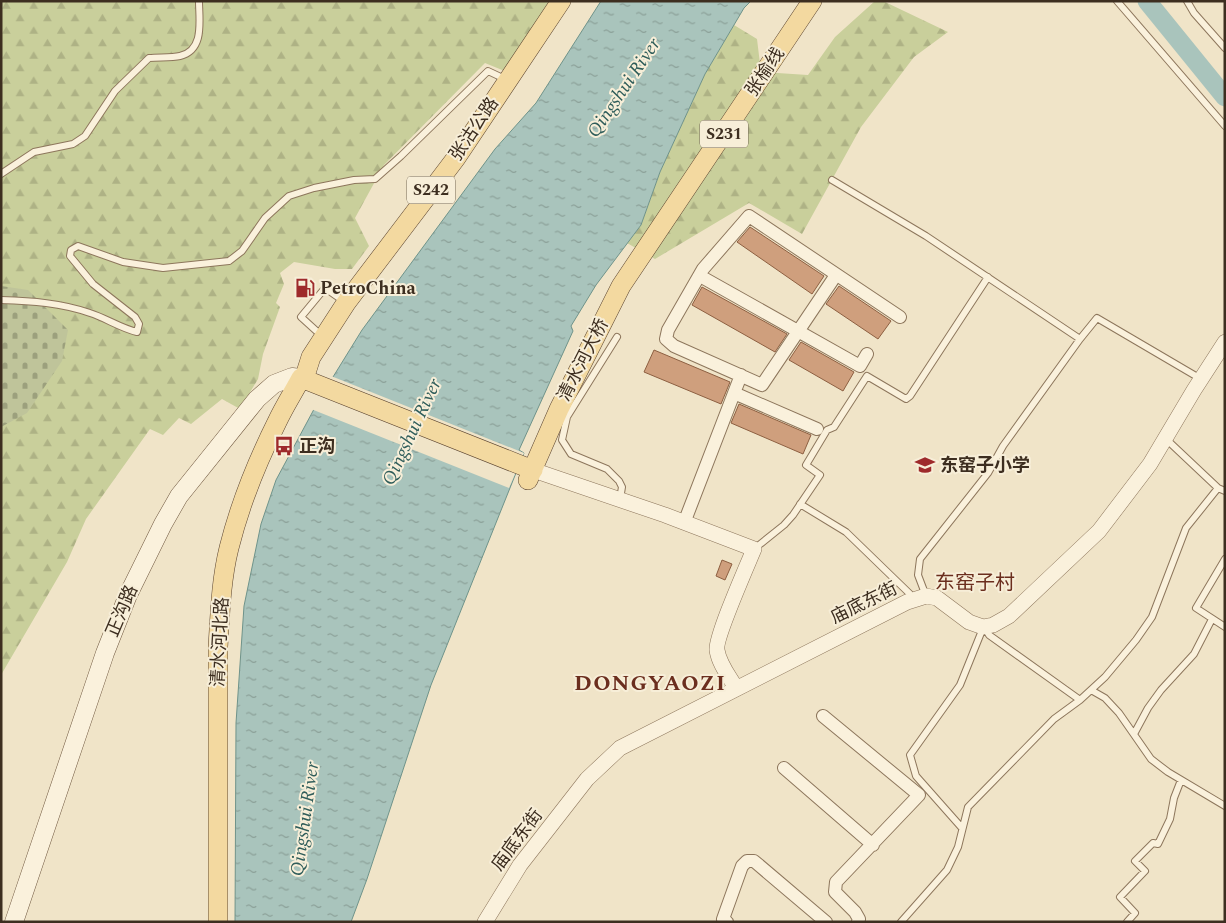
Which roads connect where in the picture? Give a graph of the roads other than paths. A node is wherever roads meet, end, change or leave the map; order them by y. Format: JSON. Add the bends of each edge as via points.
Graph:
{"nodes":[{"id":1,"x":199,"y":1,"type":"edge"},
{"id":2,"x":561,"y":1,"type":"edge"},
{"id":3,"x":812,"y":1,"type":"edge"},
{"id":4,"x":1117,"y":1,"type":"edge"},
{"id":5,"x":1187,"y":1,"type":"edge"},
{"id":6,"x":1225,"y":48,"type":"edge"},
{"id":7,"x":507,"y":80,"type":"junction"},
{"id":8,"x":1225,"y":126,"type":"edge"},
{"id":9,"x":1,"y":174,"type":"edge"},
{"id":10,"x":832,"y":180,"type":"dead end"},
{"id":11,"x":635,"y":266,"type":"joint"},
{"id":12,"x":836,"y":275,"type":"junction"},
{"id":13,"x":700,"y":276,"type":"junction"},
{"id":14,"x":988,"y":277,"type":"junction"},
{"id":15,"x":1,"y":300,"type":"edge"},
{"id":16,"x":346,"y":303,"type":"junction"},
{"id":17,"x":900,"y":317,"type":"dead end"},
{"id":18,"x":798,"y":332,"type":"junction"},
{"id":19,"x":324,"y":337,"type":"junction"},
{"id":20,"x":618,"y":337,"type":"dead end"},
{"id":21,"x":1080,"y":339,"type":"junction"},
{"id":22,"x":1222,"y":351,"type":"edge"},
{"id":23,"x":868,"y":354,"type":"dead end"},
{"id":24,"x":741,"y":375,"type":"junction"},
{"id":25,"x":1201,"y":378,"type":"junction"},
{"id":26,"x":308,"y":386,"type":"junction"},
{"id":27,"x":734,"y":393,"type":"junction"},
{"id":28,"x":817,"y":428,"type":"dead end"},
{"id":29,"x":1165,"y":438,"type":"junction"},
{"id":30,"x":526,"y":469,"type":"junction"},
{"id":31,"x":1218,"y":488,"type":"junction"},
{"id":32,"x":1225,"y":491,"type":"edge"},
{"id":33,"x":620,"y":500,"type":"junction"},
{"id":34,"x":800,"y":504,"type":"junction"},
{"id":35,"x":684,"y":523,"type":"junction"},
{"id":36,"x":754,"y":549,"type":"junction"},
{"id":37,"x":1225,"y":559,"type":"edge"},
{"id":38,"x":920,"y":598,"type":"junction"},
{"id":39,"x":1212,"y":619,"type":"junction"},
{"id":40,"x":983,"y":627,"type":"junction"},
{"id":41,"x":1225,"y":627,"type":"edge"},
{"id":42,"x":736,"y":688,"type":"junction"},
{"id":43,"x":1091,"y":690,"type":"junction"},
{"id":44,"x":1080,"y":700,"type":"junction"},
{"id":45,"x":824,"y":716,"type":"dead end"},
{"id":46,"x":1134,"y":734,"type":"junction"},
{"id":47,"x":784,"y":768,"type":"dead end"},
{"id":48,"x":1181,"y":780,"type":"junction"},
{"id":49,"x":1225,"y":806,"type":"edge"},
{"id":50,"x":962,"y":828,"type":"junction"},
{"id":51,"x":873,"y":845,"type":"junction"},
{"id":52,"x":14,"y":922,"type":"edge"},
{"id":53,"x":22,"y":922,"type":"edge"},
{"id":54,"x":218,"y":922,"type":"edge"},
{"id":55,"x":226,"y":922,"type":"edge"},
{"id":56,"x":485,"y":922,"type":"edge"},
{"id":57,"x":727,"y":922,"type":"edge"},
{"id":58,"x":826,"y":922,"type":"edge"},
{"id":59,"x":858,"y":922,"type":"edge"},
{"id":60,"x":901,"y":922,"type":"edge"},
{"id":61,"x":1127,"y":922,"type":"edge"}],
"edges":[{"from":1,"to":9,"type":"lane","via":[[199,39],[192,48],[182,56],[149,58],[115,92],[85,136],[73,144],[34,152]]},
{"from":2,"to":7,"type":"main road","name":"张沽公路","number":"S242"},
{"from":3,"to":11,"type":"main road","name":"张榆线","number":"S231"},
{"from":4,"to":8,"type":"lane"},
{"from":5,"to":6,"type":"lane"},
{"from":7,"to":15,"type":"lane","via":[[488,71],[374,179],[314,188],[289,196],[265,218],[242,251],[229,261],[163,268],[124,262],[78,246],[71,250],[70,256],[94,284],[135,318],[139,324],[137,332],[92,313],[58,304]]},
{"from":7,"to":16,"type":"main road","name":"张沽公路","number":"S242","via":[[456,158]]},
{"from":10,"to":14,"type":"lane"},
{"from":11,"to":30,"type":"main road","name":"清水河大桥","number":"S231","via":[[621,286]]},
{"from":12,"to":13,"type":"street","via":[[749,216]]},
{"from":12,"to":17,"type":"street"},
{"from":12,"to":18,"type":"street"},
{"from":13,"to":18,"type":"street"},
{"from":13,"to":24,"type":"street","via":[[668,330],[666,339],[674,346]]},
{"from":14,"to":21,"type":"lane"},
{"from":14,"to":34,"type":"lane","via":[[910,396],[906,399],[867,376],[806,464],[820,474]]},
{"from":16,"to":19,"type":"main road","name":"张沽公路","number":"S242"},
{"from":16,"to":19,"type":"lane","via":[[326,288],[301,317]]},
{"from":18,"to":23,"type":"street","via":[[860,366]]},
{"from":18,"to":24,"type":"street","via":[[762,385]]},
{"from":19,"to":26,"type":"main road","name":"张沽公路","number":"S242","via":[[310,357]]},
{"from":20,"to":33,"type":"lane","via":[[567,417],[562,440],[572,454],[607,470],[618,481],[622,487]]},
{"from":21,"to":25,"type":"lane","via":[[1097,318]]},
{"from":21,"to":38,"type":"lane","via":[[1003,446],[988,473],[920,559]]},
{"from":22,"to":25,"type":"street"},
{"from":24,"to":27,"type":"street"},
{"from":25,"to":29,"type":"street"},
{"from":26,"to":30,"type":"main road"},
{"from":26,"to":52,"type":"main road","name":"正沟路","via":[[292,377],[274,384],[257,399],[179,496],[163,524],[104,653]]},
{"from":26,"to":53,"type":"main road","name":"正沟路","via":[[285,389],[262,405],[183,501],[135,597],[111,658]]},
{"from":26,"to":54,"type":"main road","name":"清水河北路","via":[[277,420],[242,506],[229,549],[218,647]]},
{"from":26,"to":55,"type":"main road","name":"清水河北路","via":[[272,450],[248,508],[228,603],[224,646]]},
{"from":27,"to":28,"type":"street"},
{"from":27,"to":35,"type":"street"},
{"from":29,"to":31,"type":"lane"},
{"from":29,"to":40,"type":"street","via":[[1150,464],[1100,530],[1009,616]]},
{"from":30,"to":33,"type":"street","via":[[535,483],[557,479]]},
{"from":31,"to":32,"type":"lane"},
{"from":31,"to":43,"type":"lane","via":[[1186,528],[1152,617],[1105,678]]},
{"from":33,"to":35,"type":"street"},
{"from":34,"to":36,"type":"lane","via":[[784,525]]},
{"from":34,"to":38,"type":"lane","via":[[846,532],[910,594]]},
{"from":35,"to":36,"type":"street"},
{"from":36,"to":42,"type":"street","via":[[716,649]]},
{"from":37,"to":39,"type":"lane","via":[[1196,608]]},
{"from":38,"to":40,"type":"street","name":"庙底东街","via":[[937,598],[969,622]]},
{"from":38,"to":42,"type":"street","name":"庙底东街"},
{"from":39,"to":41,"type":"lane"},
{"from":39,"to":46,"type":"lane","via":[[1194,654],[1161,690]]},
{"from":40,"to":44,"type":"lane","via":[[989,635]]},
{"from":40,"to":50,"type":"lane","via":[[960,684],[910,755],[916,776]]},
{"from":42,"to":56,"type":"street","name":"庙底东街","via":[[620,748],[604,762],[520,865]]},
{"from":43,"to":44,"type":"lane"},
{"from":43,"to":46,"type":"lane","via":[[1105,698]]},
{"from":44,"to":50,"type":"lane","via":[[1054,719],[968,807]]},
{"from":45,"to":51,"type":"street","via":[[919,795]]},
{"from":46,"to":48,"type":"lane","via":[[1151,758]]},
{"from":47,"to":51,"type":"street"},
{"from":48,"to":49,"type":"lane"},
{"from":48,"to":61,"type":"lane","via":[[1170,819],[1158,844],[1153,843],[1135,861],[1145,871],[1120,897],[1135,913]]},
{"from":50,"to":60,"type":"lane","via":[[958,847],[947,870]]},
{"from":51,"to":59,"type":"street","via":[[836,882],[835,892],[855,912]]},
{"from":57,"to":58,"type":"street","via":[[724,919],[747,860],[754,861]]}]}
